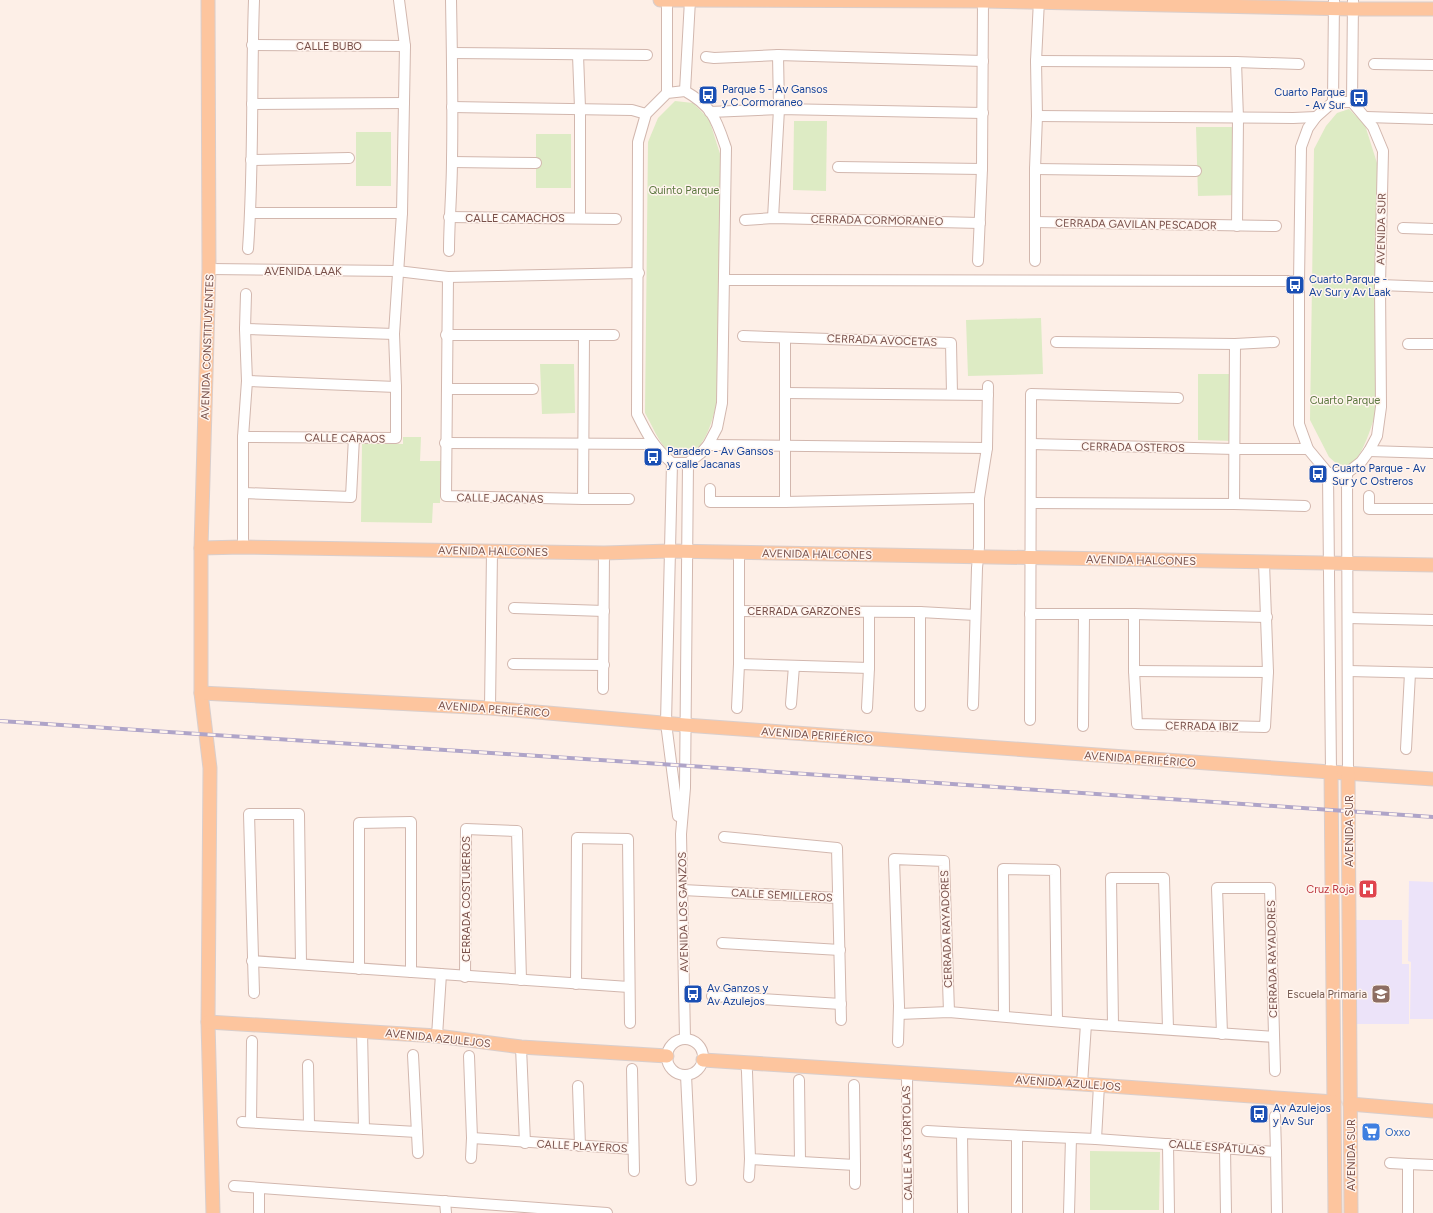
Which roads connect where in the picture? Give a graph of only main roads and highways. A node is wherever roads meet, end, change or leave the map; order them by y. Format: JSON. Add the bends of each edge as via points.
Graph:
{"nodes":[{"id":1,"x":208,"y":0,"type":"edge"},
{"id":2,"x":660,"y":0,"type":"edge"},
{"id":3,"x":667,"y":0,"type":"edge"},
{"id":4,"x":690,"y":0,"type":"edge"},
{"id":5,"x":750,"y":0,"type":"edge"},
{"id":6,"x":983,"y":0,"type":"edge"},
{"id":7,"x":1272,"y":3,"type":"edge"},
{"id":8,"x":1334,"y":4,"type":"edge"},
{"id":9,"x":1353,"y":4,"type":"edge"},
{"id":10,"x":1038,"y":5,"type":"edge"},
{"id":11,"x":1433,"y":9,"type":"edge"},
{"id":12,"x":202,"y":548,"type":"junction"},
{"id":13,"x":1433,"y":565,"type":"edge"},
{"id":14,"x":201,"y":693,"type":"junction"},
{"id":15,"x":1330,"y":772,"type":"junction"},
{"id":16,"x":1348,"y":774,"type":"junction"},
{"id":17,"x":1433,"y":779,"type":"edge"},
{"id":18,"x":1332,"y":882,"type":"junction"},
{"id":19,"x":1349,"y":882,"type":"junction"},
{"id":20,"x":208,"y":1022,"type":"junction"},
{"id":21,"x":667,"y":1056,"type":"road end"},
{"id":22,"x":703,"y":1060,"type":"road end"},
{"id":23,"x":1334,"y":1102,"type":"junction"},
{"id":24,"x":1350,"y":1104,"type":"junction"},
{"id":25,"x":1433,"y":1111,"type":"edge"},
{"id":26,"x":213,"y":1213,"type":"edge"},
{"id":27,"x":1335,"y":1213,"type":"edge"},
{"id":28,"x":1351,"y":1213,"type":"edge"}],
"edges":[{"from":1,"to":12,"type":"main road","name":"AVENIDA CONSTITUYENTES","via":[[209,269]]},
{"from":2,"to":3,"type":"main road"},
{"from":3,"to":4,"type":"main road"},
{"from":4,"to":5,"type":"main road"},
{"from":5,"to":6,"type":"main road"},
{"from":6,"to":10,"type":"main road"},
{"from":7,"to":8,"type":"main road"},
{"from":7,"to":10,"type":"main road"},
{"from":8,"to":9,"type":"main road"},
{"from":9,"to":11,"type":"main road"},
{"from":12,"to":13,"type":"main road","name":"AVENIDA HALCONES","via":[[243,542],[604,553],[670,551],[978,558],[1029,556],[1265,568],[1347,563]]},
{"from":12,"to":14,"type":"main road","name":"AVENIDA CONSTITUYENTES"},
{"from":14,"to":15,"type":"main road","name":"AVENIDA PERIFÉRICO","via":[[490,708],[685,725]]},
{"from":14,"to":20,"type":"main road","name":"AVENIDA CONSTITUYENTES","via":[[210,768]]},
{"from":15,"to":16,"type":"main road","name":"AVENIDA PERIFÉRICO"},
{"from":15,"to":18,"type":"main road","name":"AVENIDA SUR"},
{"from":16,"to":17,"type":"main road","name":"AVENIDA PERIFÉRICO"},
{"from":16,"to":19,"type":"main road","name":"AVENIDA SUR"},
{"from":18,"to":19,"type":"main road"},
{"from":18,"to":23,"type":"main road","name":"AVENIDA SUR"},
{"from":19,"to":24,"type":"main road","name":"AVENIDA SUR"},
{"from":20,"to":21,"type":"main road","name":"AVENIDA AZULEJOS","via":[[362,1031],[438,1030],[521,1047]]},
{"from":20,"to":26,"type":"main road","name":"AVENIDA CONSTITUYENTES"},
{"from":22,"to":23,"type":"main road","name":"AVENIDA AZULEJOS"},
{"from":23,"to":27,"type":"main road","name":"AVENIDA SUR"},
{"from":24,"to":25,"type":"main road","name":"AVENIDA AZULEJOS"},
{"from":24,"to":28,"type":"main road","name":"AVENIDA SUR"}]}
